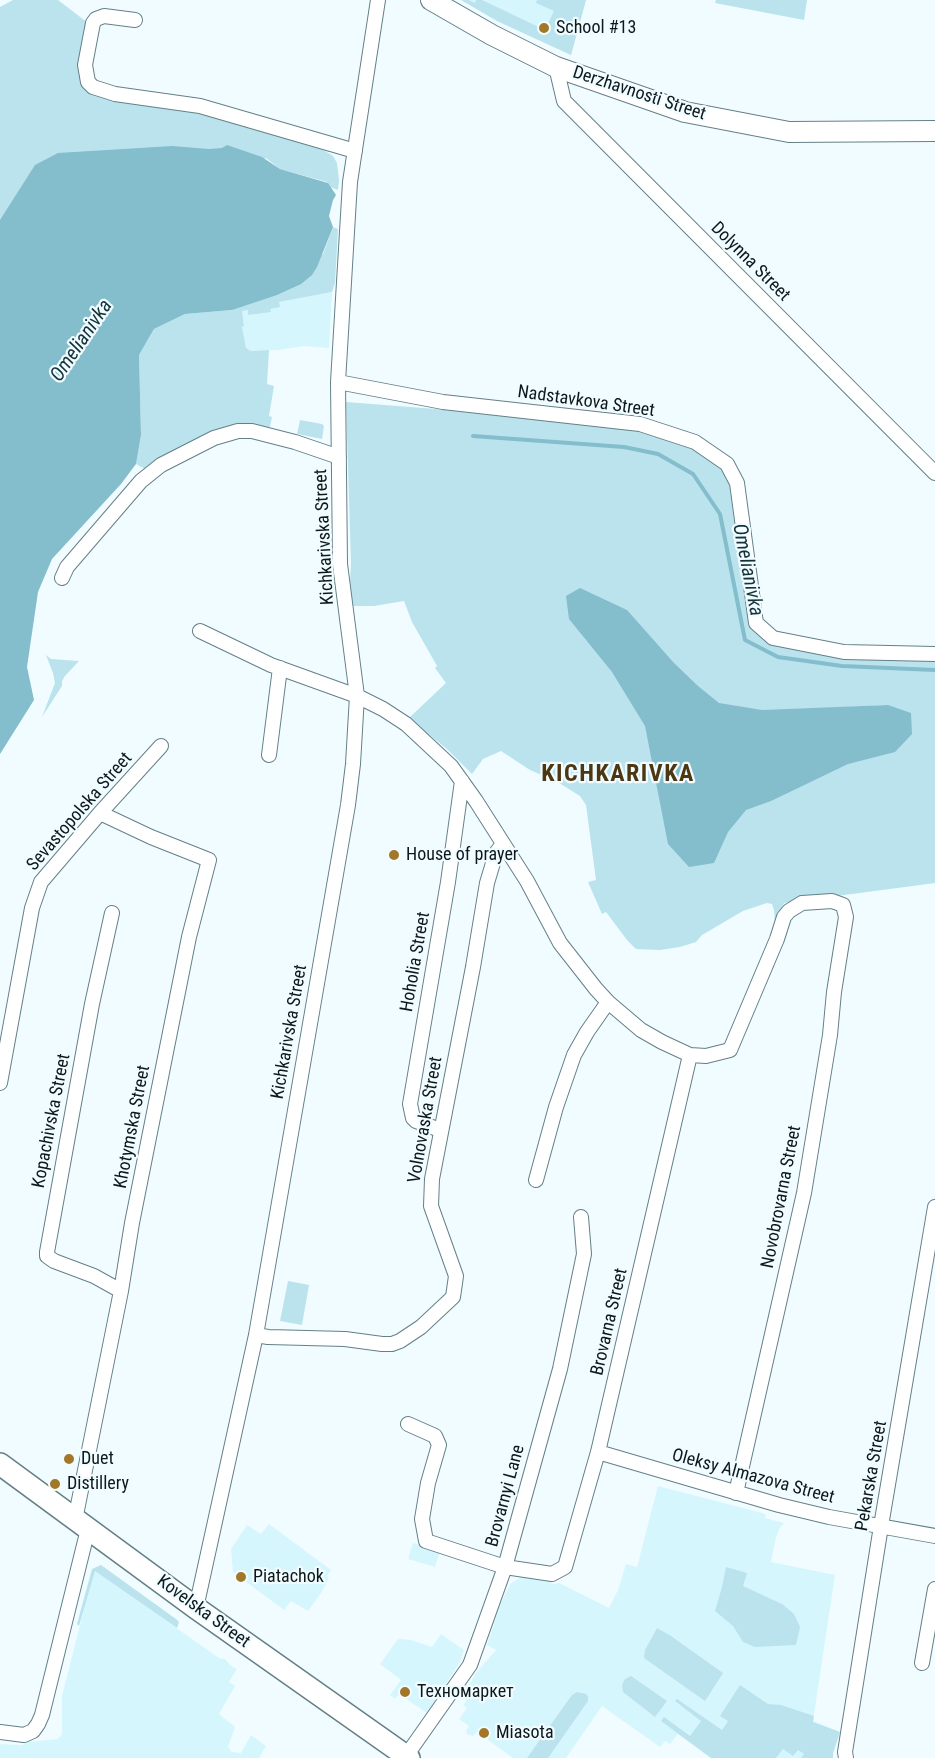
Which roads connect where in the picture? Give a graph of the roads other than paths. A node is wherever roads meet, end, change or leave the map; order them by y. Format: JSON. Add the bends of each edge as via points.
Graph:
{"nodes":[{"id":1,"x":378,"y":0,"type":"edge"},
{"id":2,"x":431,"y":0,"type":"edge"},
{"id":3,"x":135,"y":20,"type":"dead end"},
{"id":4,"x":556,"y":67,"type":"junction"},
{"id":5,"x":935,"y":131,"type":"edge"},
{"id":6,"x":355,"y":151,"type":"junction"},
{"id":7,"x":338,"y":382,"type":"junction"},
{"id":8,"x":339,"y":457,"type":"junction"},
{"id":9,"x":935,"y":473,"type":"edge"},
{"id":10,"x":62,"y":578,"type":"dead end"},
{"id":11,"x":200,"y":631,"type":"dead end"},
{"id":12,"x":935,"y":654,"type":"edge"},
{"id":13,"x":280,"y":668,"type":"junction"},
{"id":14,"x":357,"y":696,"type":"junction"},
{"id":15,"x":161,"y":746,"type":"dead end"},
{"id":16,"x":269,"y":755,"type":"dead end"},
{"id":17,"x":462,"y":781,"type":"junction"},
{"id":18,"x":100,"y":813,"type":"junction"},
{"id":19,"x":502,"y":845,"type":"junction"},
{"id":20,"x":112,"y":913,"type":"dead end"},
{"id":21,"x":608,"y":1002,"type":"junction"},
{"id":22,"x":690,"y":1055,"type":"junction"},
{"id":23,"x":0,"y":1083,"type":"edge"},
{"id":24,"x":440,"y":1130,"type":"junction"},
{"id":25,"x":537,"y":1180,"type":"dead end"},
{"id":26,"x":935,"y":1207,"type":"edge"},
{"id":27,"x":581,"y":1217,"type":"dead end"},
{"id":28,"x":121,"y":1291,"type":"junction"},
{"id":29,"x":256,"y":1335,"type":"junction"},
{"id":30,"x":408,"y":1424,"type":"dead end"},
{"id":31,"x":598,"y":1452,"type":"junction"},
{"id":32,"x":0,"y":1464,"type":"edge"},
{"id":33,"x":736,"y":1493,"type":"junction"},
{"id":34,"x":81,"y":1524,"type":"junction"},
{"id":35,"x":881,"y":1526,"type":"junction"},
{"id":36,"x":935,"y":1536,"type":"edge"},
{"id":37,"x":505,"y":1567,"type":"junction"},
{"id":38,"x":935,"y":1589,"type":"edge"},
{"id":39,"x":196,"y":1608,"type":"junction"},
{"id":40,"x":922,"y":1663,"type":"dead end"},
{"id":41,"x":0,"y":1732,"type":"edge"},
{"id":42,"x":845,"y":1755,"type":"edge"},
{"id":43,"x":407,"y":1757,"type":"edge"}],
"edges":[{"from":1,"to":6,"type":"street","name":"Kichkarivska Street"},
{"from":2,"to":4,"type":"street","name":"Derzhavnosti Street"},
{"from":3,"to":6,"type":"street","via":[[104,16],[93,23],[85,65],[93,87],[115,94],[200,106]]},
{"from":4,"to":5,"type":"street","name":"Derzhavnosti Street","via":[[685,112],[789,132]]},
{"from":4,"to":9,"type":"street","name":"Dolynna Street","via":[[564,101]]},
{"from":6,"to":7,"type":"street","name":"Kichkarivska Street"},
{"from":7,"to":8,"type":"street","name":"Kichkarivska Street"},
{"from":7,"to":12,"type":"street","name":"Nadstavkova Street","via":[[443,402],[640,424],[695,442],[727,464],[737,483],[756,623],[773,638],[844,652]]},
{"from":8,"to":10,"type":"street","name":"Kichkarivska Street","via":[[252,430],[214,438],[161,465],[141,481],[67,567]]},
{"from":8,"to":14,"type":"street","name":"Kichkarivska Street","via":[[340,564]]},
{"from":11,"to":13,"type":"street"},
{"from":13,"to":14,"type":"street"},
{"from":13,"to":16,"type":"street"},
{"from":14,"to":17,"type":"street","via":[[406,724],[439,753]]},
{"from":14,"to":29,"type":"street","name":"Kichkarivska Street","via":[[348,805]]},
{"from":15,"to":18,"type":"street","name":"Sevastopolska Street"},
{"from":17,"to":19,"type":"street"},
{"from":17,"to":24,"type":"street","name":"Hoholia Street","via":[[410,1104],[416,1121]]},
{"from":18,"to":23,"type":"street","name":"Sevastopolska Street","via":[[45,876],[36,894]]},
{"from":18,"to":28,"type":"street","name":"Khotymska Street","via":[[209,860],[189,937]]},
{"from":19,"to":21,"type":"street","via":[[534,893],[560,943]]},
{"from":19,"to":24,"type":"street","name":"Volnovaska Street","via":[[487,883]]},
{"from":20,"to":28,"type":"street","name":"Kopachivska Street","via":[[47,1252],[50,1258]]},
{"from":21,"to":22,"type":"street","via":[[641,1030]]},
{"from":21,"to":25,"type":"street","via":[[574,1054]]},
{"from":22,"to":31,"type":"street","name":"Brovarna Street"},
{"from":22,"to":33,"type":"street","name":"Novobrovarna Street","via":[[718,1054],[732,1048],[789,911],[808,902],[832,901],[843,905],[846,922],[804,1193]]},
{"from":24,"to":29,"type":"street","name":"Volnovaska Street","via":[[431,1198],[456,1276],[451,1299],[421,1327],[392,1344]]},
{"from":26,"to":35,"type":"street","name":"Pekarska Street"},
{"from":27,"to":37,"type":"street","name":"Brovarnyi Lane","via":[[584,1254],[560,1369]]},
{"from":28,"to":34,"type":"street","name":"Khotymska Street"},
{"from":29,"to":39,"type":"street","name":"Kichkarivska Street"},
{"from":30,"to":37,"type":"street","name":"Brovarnyi Lane","via":[[435,1436],[440,1445],[422,1519],[426,1541]]},
{"from":31,"to":33,"type":"street","name":"Oleksy Almazova Street"},
{"from":31,"to":37,"type":"street","name":"Brovarna Street","via":[[566,1568],[552,1574]]},
{"from":32,"to":34,"type":"main road","name":"Kovelska Street"},
{"from":33,"to":35,"type":"street","name":"Oleksy Almazova Street"},
{"from":34,"to":39,"type":"main road","name":"Kovelska Street"},
{"from":34,"to":41,"type":"street","name":"Khotymska Street","via":[[42,1715],[33,1731],[24,1735]]},
{"from":35,"to":36,"type":"street","name":"Oleksy Almazova Street"},
{"from":35,"to":42,"type":"street","name":"Pekarska Street"},
{"from":37,"to":43,"type":"street","via":[[470,1665]]},
{"from":38,"to":40,"type":"street"},
{"from":39,"to":43,"type":"main road","name":"Kovelska Street"}]}
